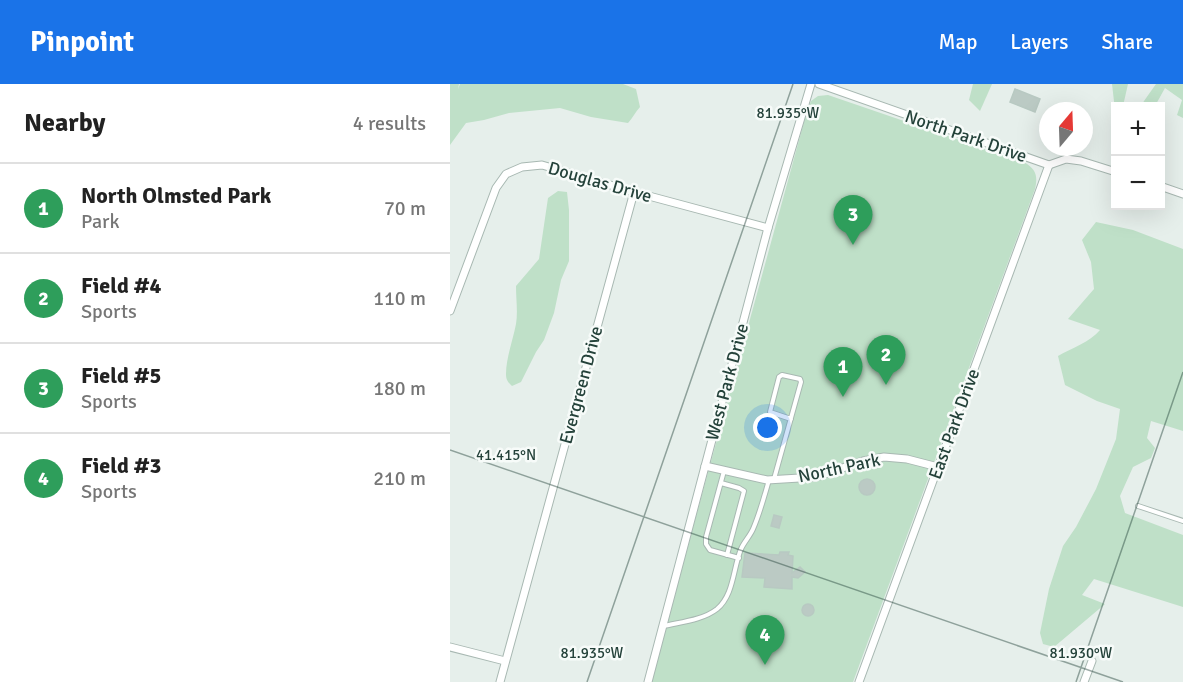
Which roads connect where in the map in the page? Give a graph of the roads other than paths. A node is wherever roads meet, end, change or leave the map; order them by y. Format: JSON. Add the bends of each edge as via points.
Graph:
{"nodes":[{"id":1,"x":811,"y":84,"type":"edge"},
{"id":2,"x":819,"y":84,"type":"edge"},
{"id":3,"x":1049,"y":165,"type":"junction"},
{"id":4,"x":1111,"y":170,"type":"edge"},
{"id":5,"x":1165,"y":187,"type":"edge"},
{"id":6,"x":634,"y":192,"type":"junction"},
{"id":7,"x":1183,"y":194,"type":"edge"},
{"id":8,"x":768,"y":228,"type":"junction"},
{"id":9,"x":450,"y":311,"type":"edge"},
{"id":10,"x":790,"y":419,"type":"junction"},
{"id":11,"x":705,"y":466,"type":"junction"},
{"id":12,"x":938,"y":467,"type":"junction"},
{"id":13,"x":724,"y":470,"type":"junction"},
{"id":14,"x":771,"y":480,"type":"junction"},
{"id":15,"x":721,"y":483,"type":"junction"},
{"id":16,"x":1138,"y":506,"type":"dead end"},
{"id":17,"x":1183,"y":521,"type":"edge"},
{"id":18,"x":726,"y":555,"type":"junction"},
{"id":19,"x":739,"y":558,"type":"junction"},
{"id":20,"x":664,"y":626,"type":"junction"},
{"id":21,"x":450,"y":646,"type":"edge"},
{"id":22,"x":1092,"y":661,"type":"dead end"},
{"id":23,"x":505,"y":662,"type":"junction"},
{"id":24,"x":500,"y":682,"type":"edge"},
{"id":25,"x":648,"y":682,"type":"edge"},
{"id":26,"x":859,"y":682,"type":"edge"},
{"id":27,"x":1084,"y":682,"type":"edge"}],
"edges":[{"from":1,"to":8,"type":"street","name":"West Park Drive"},
{"from":2,"to":3,"type":"street","name":"North Park Drive"},
{"from":3,"to":4,"type":"street","name":"North Park Drive","via":[[1066,159]]},
{"from":3,"to":12,"type":"street","name":"East Park Drive"},
{"from":5,"to":7,"type":"street"},
{"from":6,"to":8,"type":"street","name":"Douglas Drive"},
{"from":6,"to":9,"type":"street","name":"Douglas Drive","via":[[542,165],[506,174],[496,188]]},
{"from":6,"to":23,"type":"street","name":"Evergreen Drive"},
{"from":8,"to":11,"type":"street","name":"West Park Drive"},
{"from":10,"to":10,"type":"lane","via":[[801,382],[782,375],[770,412]]},
{"from":10,"to":14,"type":"lane"},
{"from":11,"to":13,"type":"street","name":"North Park"},
{"from":11,"to":20,"type":"street","name":"West Park Drive"},
{"from":12,"to":14,"type":"street","name":"North Park","via":[[884,457],[816,477]]},
{"from":12,"to":26,"type":"street","name":"East Park Drive"},
{"from":13,"to":14,"type":"street","name":"North Park"},
{"from":13,"to":15,"type":"lane"},
{"from":14,"to":19,"type":"lane"},
{"from":15,"to":18,"type":"lane","via":[[706,544],[710,550]]},
{"from":15,"to":18,"type":"lane","via":[[744,491]]},
{"from":16,"to":17,"type":"lane"},
{"from":18,"to":19,"type":"lane"},
{"from":19,"to":20,"type":"lane","via":[[722,604],[704,616]]},
{"from":20,"to":25,"type":"street","name":"West Park Drive"},
{"from":21,"to":23,"type":"street"},
{"from":22,"to":27,"type":"street"},
{"from":23,"to":24,"type":"street","name":"Evergreen Drive"}]}
